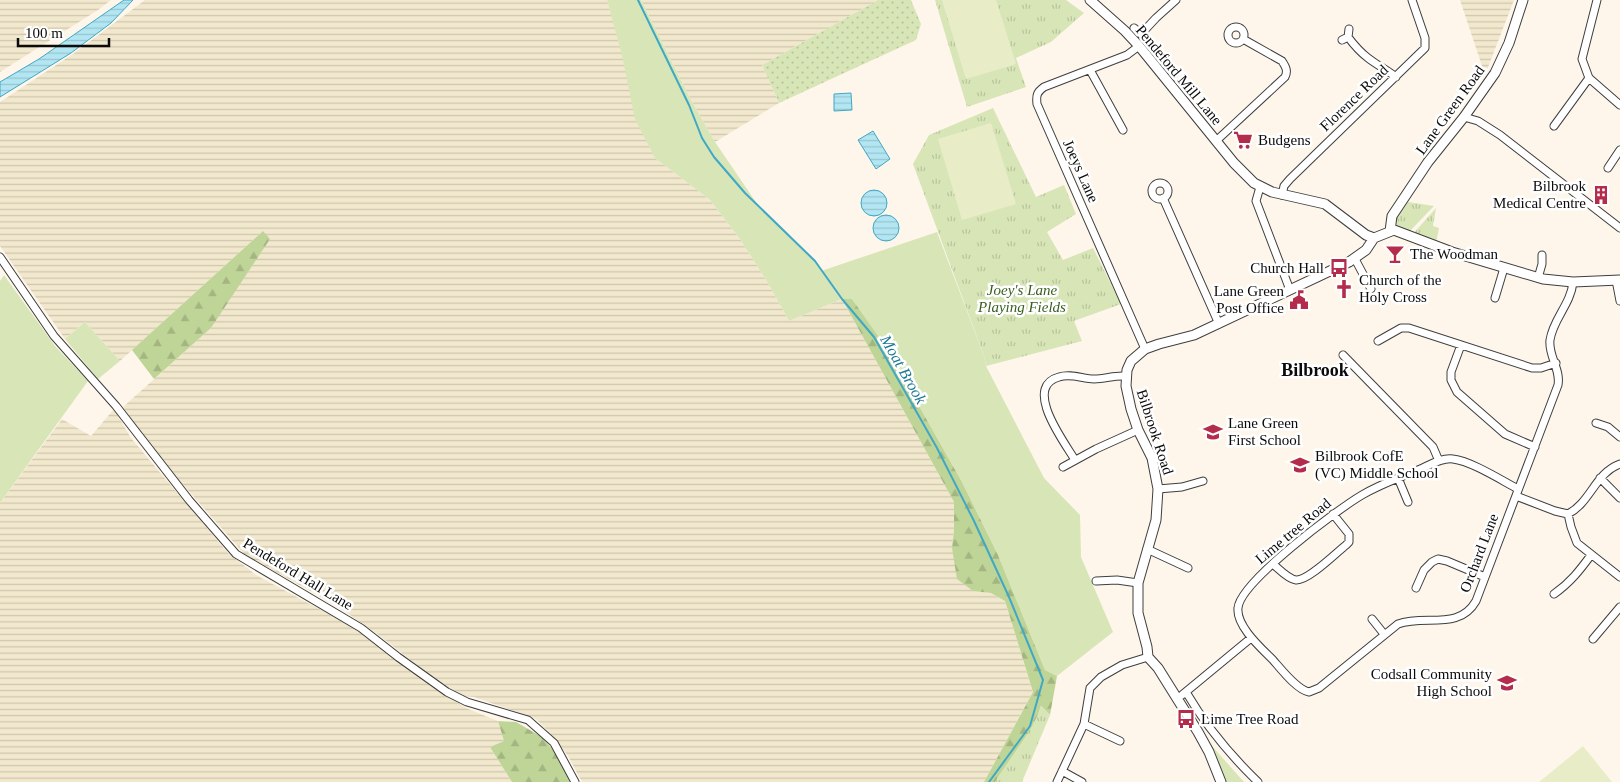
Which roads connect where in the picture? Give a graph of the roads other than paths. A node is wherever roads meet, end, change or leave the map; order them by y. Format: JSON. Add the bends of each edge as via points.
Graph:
{"nodes":[{"id":1,"x":1090,"y":0,"type":"edge"},
{"id":2,"x":1176,"y":0,"type":"edge"},
{"id":3,"x":1412,"y":0,"type":"edge"},
{"id":4,"x":1523,"y":0,"type":"edge"},
{"id":5,"x":1597,"y":0,"type":"edge"},
{"id":6,"x":1134,"y":28,"type":"dead end"},
{"id":7,"x":1349,"y":29,"type":"dead end"},
{"id":8,"x":1243,"y":40,"type":"dead end"},
{"id":9,"x":1139,"y":46,"type":"junction"},
{"id":10,"x":1090,"y":70,"type":"junction"},
{"id":11,"x":1396,"y":78,"type":"junction"},
{"id":12,"x":1589,"y":78,"type":"junction"},
{"id":13,"x":1620,"y":105,"type":"edge"},
{"id":14,"x":1464,"y":118,"type":"junction"},
{"id":15,"x":1554,"y":126,"type":"dead end"},
{"id":16,"x":1123,"y":130,"type":"dead end"},
{"id":17,"x":1216,"y":141,"type":"junction"},
{"id":18,"x":1620,"y":150,"type":"edge"},
{"id":19,"x":1608,"y":168,"type":"dead end"},
{"id":20,"x":1260,"y":187,"type":"junction"},
{"id":21,"x":1282,"y":195,"type":"junction"},
{"id":22,"x":1163,"y":198,"type":"dead end"},
{"id":23,"x":1620,"y":228,"type":"edge"},
{"id":24,"x":1390,"y":231,"type":"junction"},
{"id":25,"x":1374,"y":238,"type":"junction"},
{"id":26,"x":1542,"y":256,"type":"dead end"},
{"id":27,"x":0,"y":257,"type":"edge"},
{"id":28,"x":1356,"y":259,"type":"junction"},
{"id":29,"x":1504,"y":268,"type":"junction"},
{"id":30,"x":1538,"y":278,"type":"junction"},
{"id":31,"x":1618,"y":280,"type":"edge"},
{"id":32,"x":1573,"y":282,"type":"junction"},
{"id":33,"x":1371,"y":289,"type":"dead end"},
{"id":34,"x":1290,"y":290,"type":"junction"},
{"id":35,"x":1495,"y":298,"type":"dead end"},
{"id":36,"x":1620,"y":301,"type":"edge"},
{"id":37,"x":1219,"y":324,"type":"junction"},
{"id":38,"x":1378,"y":341,"type":"dead end"},
{"id":39,"x":1461,"y":345,"type":"junction"},
{"id":40,"x":1145,"y":349,"type":"junction"},
{"id":41,"x":1343,"y":355,"type":"dead end"},
{"id":42,"x":1556,"y":363,"type":"junction"},
{"id":43,"x":1126,"y":376,"type":"junction"},
{"id":44,"x":1596,"y":423,"type":"dead end"},
{"id":45,"x":1138,"y":430,"type":"junction"},
{"id":46,"x":1620,"y":437,"type":"edge"},
{"id":47,"x":1535,"y":447,"type":"junction"},
{"id":48,"x":1076,"y":460,"type":"junction"},
{"id":49,"x":1439,"y":461,"type":"junction"},
{"id":50,"x":1620,"y":464,"type":"edge"},
{"id":51,"x":1063,"y":467,"type":"dead end"},
{"id":52,"x":1398,"y":478,"type":"junction"},
{"id":53,"x":1600,"y":478,"type":"junction"},
{"id":54,"x":1203,"y":481,"type":"dead end"},
{"id":55,"x":1158,"y":488,"type":"junction"},
{"id":56,"x":1517,"y":492,"type":"junction"},
{"id":57,"x":1620,"y":498,"type":"edge"},
{"id":58,"x":1408,"y":502,"type":"dead end"},
{"id":59,"x":1333,"y":514,"type":"junction"},
{"id":60,"x":1568,"y":514,"type":"junction"},
{"id":61,"x":1147,"y":549,"type":"junction"},
{"id":62,"x":1591,"y":555,"type":"junction"},
{"id":63,"x":1273,"y":564,"type":"junction"},
{"id":64,"x":1188,"y":568,"type":"dead end"},
{"id":65,"x":1485,"y":577,"type":"junction"},
{"id":66,"x":1620,"y":577,"type":"edge"},
{"id":67,"x":1096,"y":581,"type":"dead end"},
{"id":68,"x":1138,"y":583,"type":"junction"},
{"id":69,"x":1416,"y":588,"type":"dead end"},
{"id":70,"x":1554,"y":594,"type":"dead end"},
{"id":71,"x":1620,"y":607,"type":"edge"},
{"id":72,"x":1372,"y":618,"type":"dead end"},
{"id":73,"x":1384,"y":634,"type":"junction"},
{"id":74,"x":1252,"y":638,"type":"junction"},
{"id":75,"x":1593,"y":639,"type":"dead end"},
{"id":76,"x":1148,"y":657,"type":"junction"},
{"id":77,"x":1186,"y":692,"type":"junction"},
{"id":78,"x":1176,"y":699,"type":"junction"},
{"id":79,"x":1084,"y":724,"type":"junction"},
{"id":80,"x":1120,"y":741,"type":"dead end"},
{"id":81,"x":1062,"y":771,"type":"junction"},
{"id":82,"x":575,"y":782,"type":"edge"},
{"id":83,"x":1057,"y":782,"type":"edge"},
{"id":84,"x":1082,"y":782,"type":"edge"},
{"id":85,"x":1221,"y":782,"type":"edge"},
{"id":86,"x":1258,"y":782,"type":"edge"}],
"edges":[{"from":1,"to":9,"type":"street","name":"Pendeford Mill Lane"},
{"from":2,"to":6,"type":"street","via":[[1156,18],[1144,36]]},
{"from":3,"to":11,"type":"street","name":"Florence Road","via":[[1426,44],[1419,56]]},
{"from":4,"to":14,"type":"street","name":"Lane Green Road","via":[[1495,73]]},
{"from":5,"to":12,"type":"street","via":[[1582,59]]},
{"from":7,"to":11,"type":"street","via":[[1345,38]]},
{"from":8,"to":17,"type":"street","via":[[1282,61],[1287,73]]},
{"from":9,"to":10,"type":"street","name":"Joeys Lane","via":[[1127,55]]},
{"from":9,"to":17,"type":"street","name":"Pendeford Mill Lane"},
{"from":10,"to":16,"type":"street"},
{"from":10,"to":40,"type":"street","name":"Joeys Lane","via":[[1044,87],[1037,93],[1037,104]]},
{"from":11,"to":21,"type":"street","name":"Florence Road","via":[[1290,179]]},
{"from":12,"to":13,"type":"street"},
{"from":12,"to":15,"type":"street"},
{"from":14,"to":23,"type":"street","via":[[1478,121],[1500,135]]},
{"from":14,"to":24,"type":"street","name":"Lane Green Road","via":[[1428,162],[1392,216]]},
{"from":17,"to":20,"type":"street","name":"Pendeford Mill Lane","via":[[1246,176]]},
{"from":18,"to":19,"type":"street"},
{"from":20,"to":21,"type":"street","name":"Pendeford Mill Lane"},
{"from":20,"to":34,"type":"street","via":[[1256,201]]},
{"from":21,"to":25,"type":"street","name":"Pendeford Mill Lane","via":[[1325,204]]},
{"from":22,"to":37,"type":"street"},
{"from":24,"to":25,"type":"street"},
{"from":24,"to":29,"type":"street","via":[[1399,231]]},
{"from":25,"to":28,"type":"street"},
{"from":26,"to":30,"type":"street"},
{"from":27,"to":82,"type":"street","name":"Pendeford Hall Lane","via":[[54,336],[116,406],[236,554],[361,628],[448,692],[468,702],[528,720],[554,743]]},
{"from":28,"to":33,"type":"street"},
{"from":28,"to":34,"type":"street"},
{"from":29,"to":30,"type":"street"},
{"from":29,"to":35,"type":"street"},
{"from":30,"to":32,"type":"street"},
{"from":31,"to":32,"type":"street"},
{"from":31,"to":36,"type":"street"},
{"from":32,"to":42,"type":"street","name":"Orchard Lane","via":[[1571,295],[1550,341]]},
{"from":34,"to":37,"type":"street"},
{"from":37,"to":40,"type":"street"},
{"from":38,"to":39,"type":"street","via":[[1405,328]]},
{"from":39,"to":42,"type":"street","via":[[1532,368]]},
{"from":39,"to":47,"type":"street","via":[[1451,376],[1457,392],[1505,434]]},
{"from":40,"to":43,"type":"street","name":"Bilbrook Road","via":[[1132,361]]},
{"from":41,"to":49,"type":"street","via":[[1433,447]]},
{"from":42,"to":47,"type":"street","name":"Orchard Lane","via":[[1558,385]]},
{"from":43,"to":45,"type":"street","name":"Bilbrook Road","via":[[1128,397]]},
{"from":43,"to":48,"type":"street","via":[[1096,379],[1060,376],[1046,387],[1044,398],[1048,412]]},
{"from":44,"to":46,"type":"street"},
{"from":45,"to":48,"type":"street"},
{"from":45,"to":55,"type":"street","name":"Bilbrook Road","via":[[1152,458]]},
{"from":47,"to":56,"type":"street","name":"Orchard Lane"},
{"from":48,"to":51,"type":"street"},
{"from":49,"to":52,"type":"street","name":"Lime tree Road"},
{"from":49,"to":56,"type":"street","name":"Lime tree Road","via":[[1459,460]]},
{"from":50,"to":53,"type":"street"},
{"from":52,"to":58,"type":"street"},
{"from":52,"to":59,"type":"street","name":"Lime tree Road"},
{"from":53,"to":57,"type":"street"},
{"from":53,"to":60,"type":"street","via":[[1578,508]]},
{"from":54,"to":55,"type":"street","via":[[1182,487]]},
{"from":55,"to":61,"type":"street","name":"Bilbrook Road","via":[[1156,520]]},
{"from":56,"to":60,"type":"street","name":"Lime tree Road"},
{"from":56,"to":65,"type":"street","name":"Orchard Lane"},
{"from":59,"to":63,"type":"street","name":"Lime tree Road"},
{"from":59,"to":63,"type":"street","via":[[1349,534],[1346,545],[1306,577],[1296,580]]},
{"from":60,"to":62,"type":"street","via":[[1574,538]]},
{"from":61,"to":64,"type":"street"},
{"from":61,"to":68,"type":"street","name":"Bilbrook Road"},
{"from":62,"to":66,"type":"street"},
{"from":62,"to":70,"type":"street","via":[[1576,576]]},
{"from":63,"to":74,"type":"street","name":"Lime tree Road","via":[[1239,602],[1240,620]]},
{"from":65,"to":69,"type":"street","via":[[1438,559],[1424,570]]},
{"from":65,"to":73,"type":"street","name":"Orchard Lane","via":[[1474,604],[1462,616],[1447,621],[1405,622]]},
{"from":67,"to":68,"type":"street"},
{"from":68,"to":76,"type":"street","name":"Bilbrook Road","via":[[1138,613]]},
{"from":71,"to":75,"type":"street"},
{"from":72,"to":73,"type":"street"},
{"from":73,"to":74,"type":"street","name":"Orchard Lane","via":[[1319,688],[1309,692],[1301,688]]},
{"from":74,"to":77,"type":"street"},
{"from":76,"to":78,"type":"street","name":"Bilbrook Road"},
{"from":76,"to":79,"type":"street","via":[[1122,665],[1094,682],[1088,694]]},
{"from":77,"to":78,"type":"street"},
{"from":77,"to":86,"type":"street","via":[[1227,751]]},
{"from":78,"to":85,"type":"street","name":"Bilbrook Road","via":[[1202,740]]},
{"from":79,"to":80,"type":"street"},
{"from":79,"to":81,"type":"street"},
{"from":81,"to":83,"type":"street"},
{"from":81,"to":84,"type":"street"}]}
